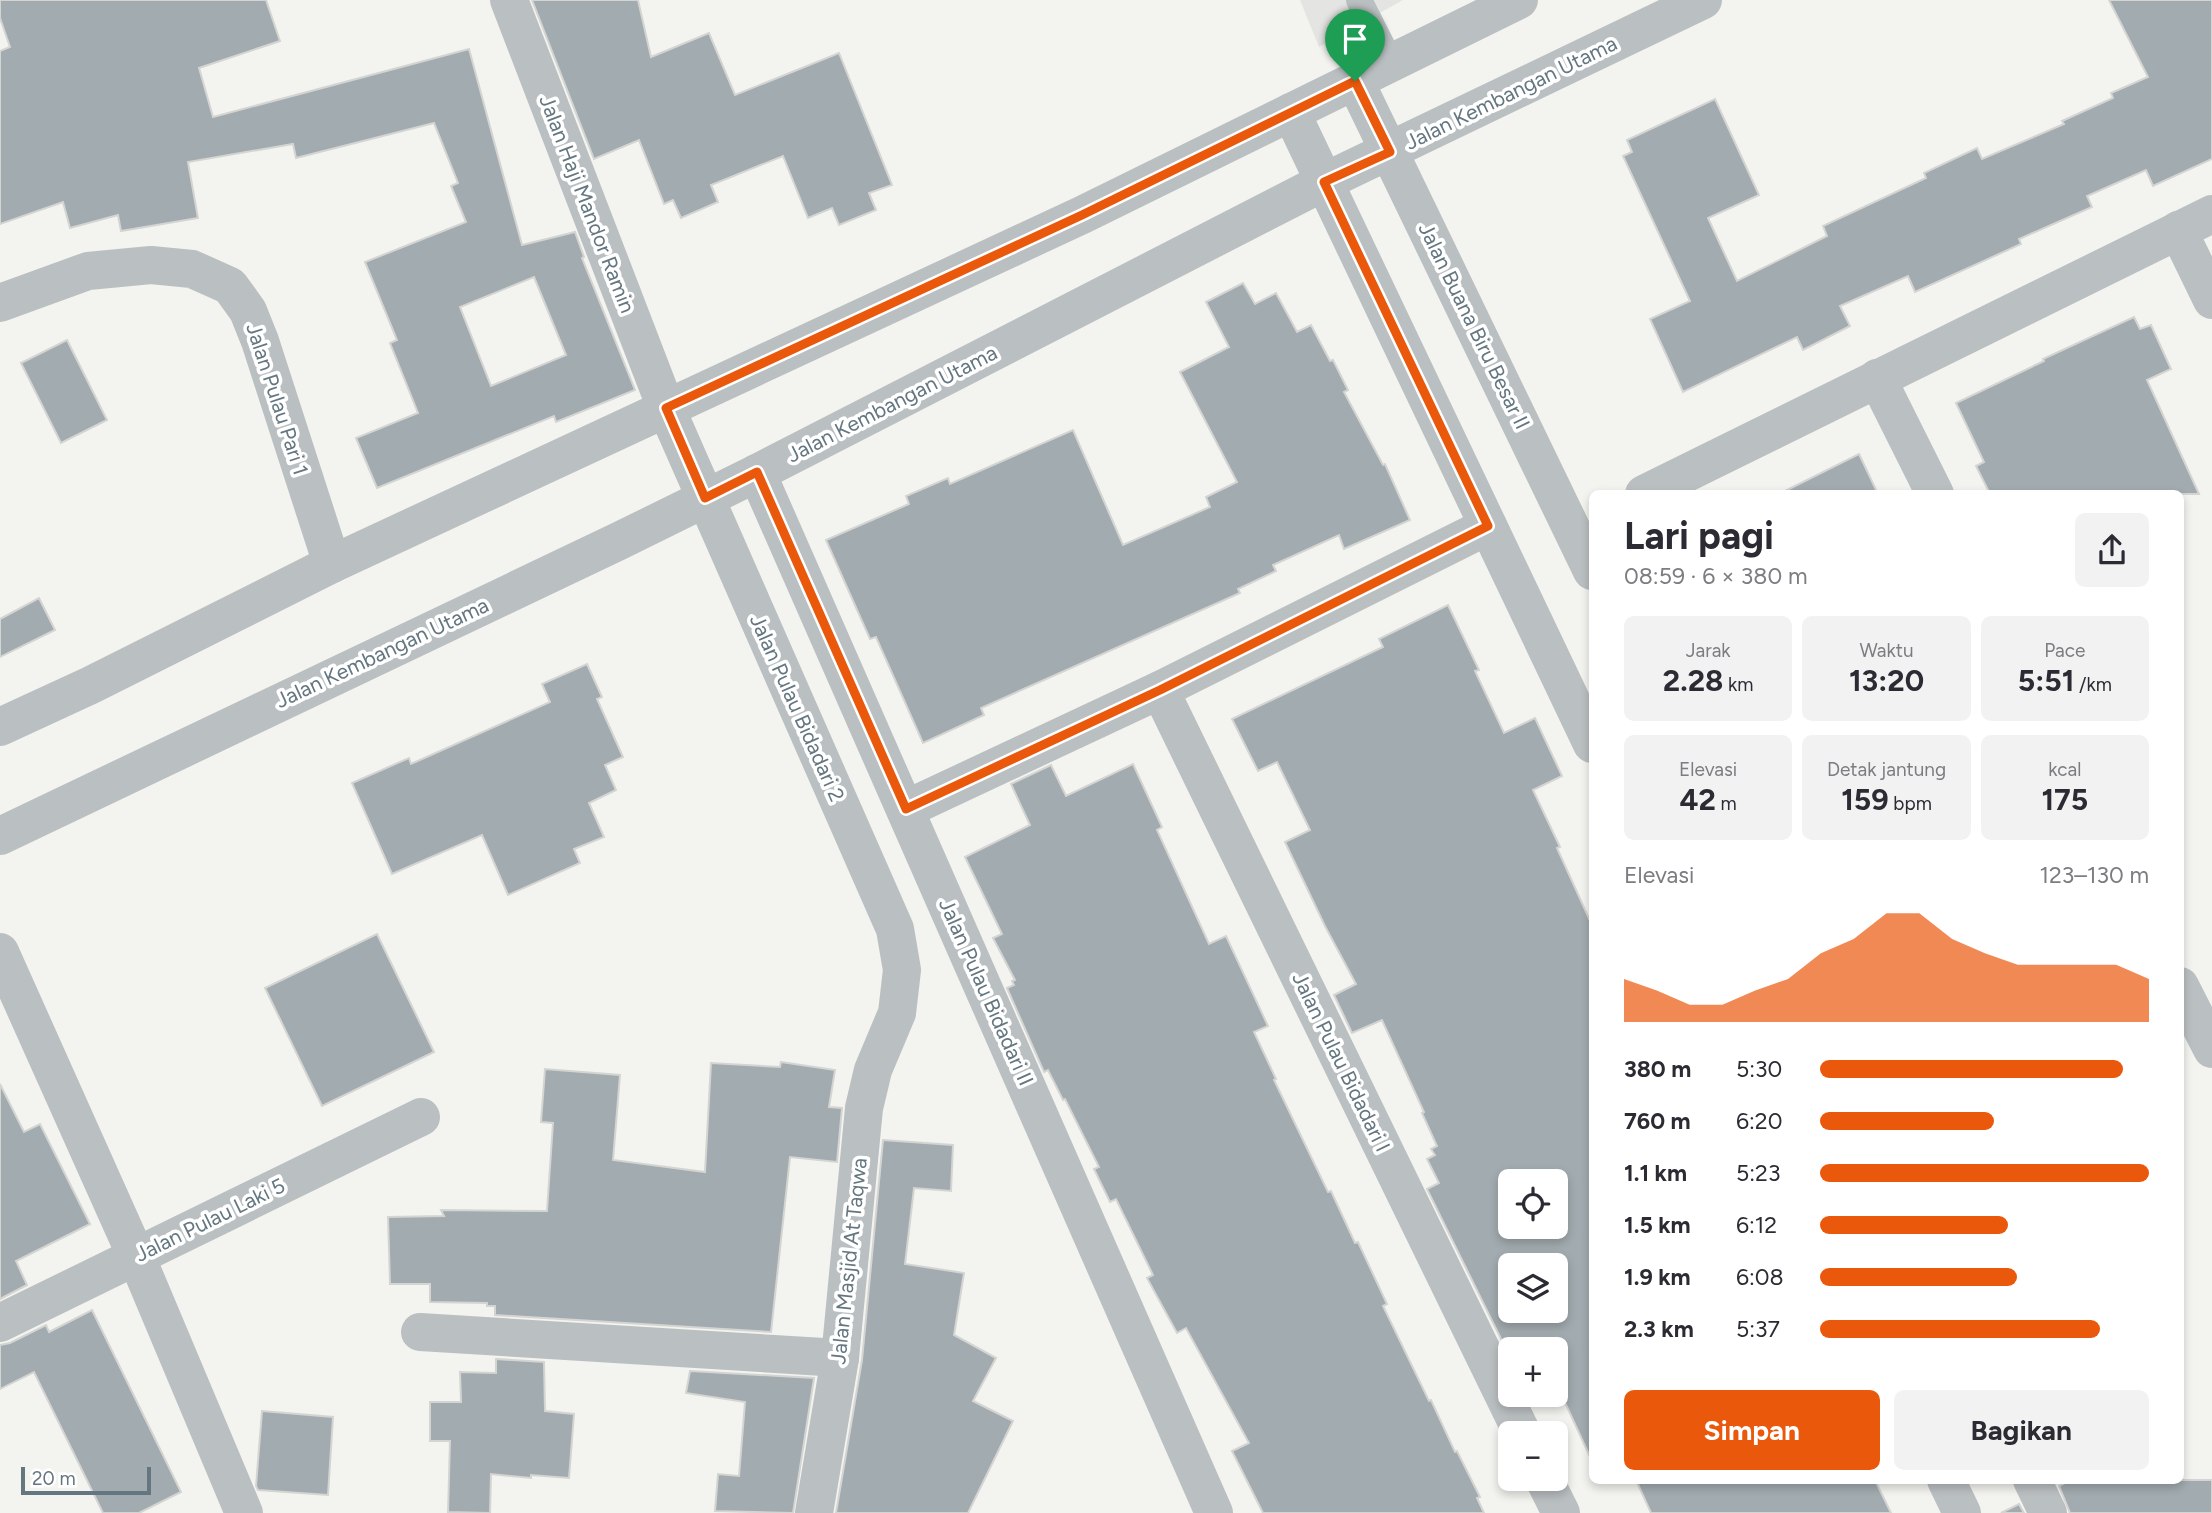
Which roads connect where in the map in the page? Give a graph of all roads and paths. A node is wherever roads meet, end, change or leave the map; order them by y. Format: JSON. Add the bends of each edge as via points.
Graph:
{"nodes":[{"id":1,"x":509,"y":0,"type":"edge"},
{"id":2,"x":1359,"y":0,"type":"edge"},
{"id":3,"x":1519,"y":0,"type":"edge"},
{"id":4,"x":1703,"y":0,"type":"edge"},
{"id":5,"x":1391,"y":63,"type":"junction"},
{"id":6,"x":1355,"y":81,"type":"junction"},
{"id":7,"x":1291,"y":112,"type":"junction"},
{"id":8,"x":1390,"y":152,"type":"junction"},
{"id":9,"x":1324,"y":182,"type":"junction"},
{"id":10,"x":2212,"y":214,"type":"edge"},
{"id":11,"x":2178,"y":230,"type":"junction"},
{"id":12,"x":2212,"y":300,"type":"edge"},
{"id":13,"x":0,"y":303,"type":"edge"},
{"id":14,"x":1877,"y":377,"type":"junction"},
{"id":15,"x":666,"y":408,"type":"junction"},
{"id":16,"x":757,"y":472,"type":"junction"},
{"id":17,"x":1652,"y":490,"type":"edge"},
{"id":18,"x":1933,"y":490,"type":"edge"},
{"id":19,"x":705,"y":498,"type":"junction"},
{"id":20,"x":1582,"y":524,"type":"edge"},
{"id":21,"x":1488,"y":526,"type":"junction"},
{"id":22,"x":1589,"y":557,"type":"edge"},
{"id":23,"x":332,"y":564,"type":"junction"},
{"id":24,"x":1160,"y":690,"type":"junction"},
{"id":25,"x":0,"y":727,"type":"edge"},
{"id":26,"x":1589,"y":738,"type":"edge"},
{"id":27,"x":906,"y":809,"type":"junction"},
{"id":28,"x":0,"y":836,"type":"edge"},
{"id":29,"x":0,"y":952,"type":"edge"},
{"id":30,"x":2184,"y":994,"type":"edge"},
{"id":31,"x":897,"y":1013,"type":"joint"},
{"id":32,"x":2212,"y":1049,"type":"edge"},
{"id":33,"x":421,"y":1116,"type":"dead end"},
{"id":34,"x":136,"y":1256,"type":"junction"},
{"id":35,"x":0,"y":1323,"type":"edge"},
{"id":36,"x":419,"y":1332,"type":"dead end"},
{"id":37,"x":840,"y":1358,"type":"junction"},
{"id":38,"x":1516,"y":1421,"type":"edge"},
{"id":39,"x":1948,"y":1484,"type":"edge"},
{"id":40,"x":2034,"y":1484,"type":"edge"},
{"id":41,"x":1550,"y":1491,"type":"edge"},
{"id":42,"x":244,"y":1513,"type":"edge"},
{"id":43,"x":814,"y":1513,"type":"edge"},
{"id":44,"x":1214,"y":1513,"type":"edge"},
{"id":45,"x":1561,"y":1513,"type":"edge"},
{"id":46,"x":1962,"y":1513,"type":"edge"},
{"id":47,"x":2048,"y":1513,"type":"edge"}],
"edges":[{"from":1,"to":15,"type":"street","name":"Jalan Haji Mandor Ramin"},
{"from":2,"to":5,"type":"lane"},
{"from":3,"to":5,"type":"street"},
{"from":4,"to":8,"type":"street","name":"Jalan Kembangan Utama"},
{"from":5,"to":6,"type":"street"},
{"from":6,"to":7,"type":"street"},
{"from":6,"to":8,"type":"street","name":"Jalan Buana Biru Besar II"},
{"from":7,"to":9,"type":"street"},
{"from":7,"to":15,"type":"street","via":[[1082,215]]},
{"from":8,"to":9,"type":"street","name":"Jalan Kembangan Utama"},
{"from":8,"to":20,"type":"street","name":"Jalan Buana Biru Besar II"},
{"from":9,"to":16,"type":"street","name":"Jalan Kembangan Utama"},
{"from":9,"to":21,"type":"street"},
{"from":10,"to":11,"type":"street"},
{"from":11,"to":12,"type":"street"},
{"from":11,"to":14,"type":"street"},
{"from":13,"to":23,"type":"street","name":"Jalan Pulau Pari 1","via":[[88,271],[151,265],[192,269],[230,286],[256,331]]},
{"from":14,"to":17,"type":"street"},
{"from":14,"to":18,"type":"street"},
{"from":15,"to":19,"type":"street","name":"Jalan Pulau Bidadari 2"},
{"from":15,"to":23,"type":"street"},
{"from":16,"to":19,"type":"street","name":"Jalan Kembangan Utama"},
{"from":16,"to":27,"type":"street","name":"Jalan Pulau Bidadari II"},
{"from":19,"to":28,"type":"street","name":"Jalan Kembangan Utama"},
{"from":19,"to":31,"type":"street","name":"Jalan Pulau Bidadari 2","via":[[895,929],[902,970]]},
{"from":20,"to":22,"type":"street","name":"Jalan Buana Biru Besar II"},
{"from":21,"to":24,"type":"street"},
{"from":21,"to":26,"type":"street"},
{"from":23,"to":25,"type":"street"},
{"from":24,"to":27,"type":"street"},
{"from":24,"to":38,"type":"street","name":"Jalan Pulau Bidadari I"},
{"from":27,"to":44,"type":"street","name":"Jalan Pulau Bidadari II"},
{"from":29,"to":34,"type":"street"},
{"from":30,"to":32,"type":"street"},
{"from":31,"to":37,"type":"street","name":"Jalan Masjid At Taqwa","via":[[873,1070],[864,1108]]},
{"from":33,"to":34,"type":"street","name":"Jalan Pulau Laki 5"},
{"from":34,"to":35,"type":"street","name":"Jalan Pulau Laki 5"},
{"from":34,"to":42,"type":"street"},
{"from":36,"to":37,"type":"street"},
{"from":37,"to":43,"type":"street","name":"Jalan Masjid At Taqwa"},
{"from":39,"to":46,"type":"street"},
{"from":40,"to":47,"type":"street"},
{"from":41,"to":45,"type":"street"}]}
